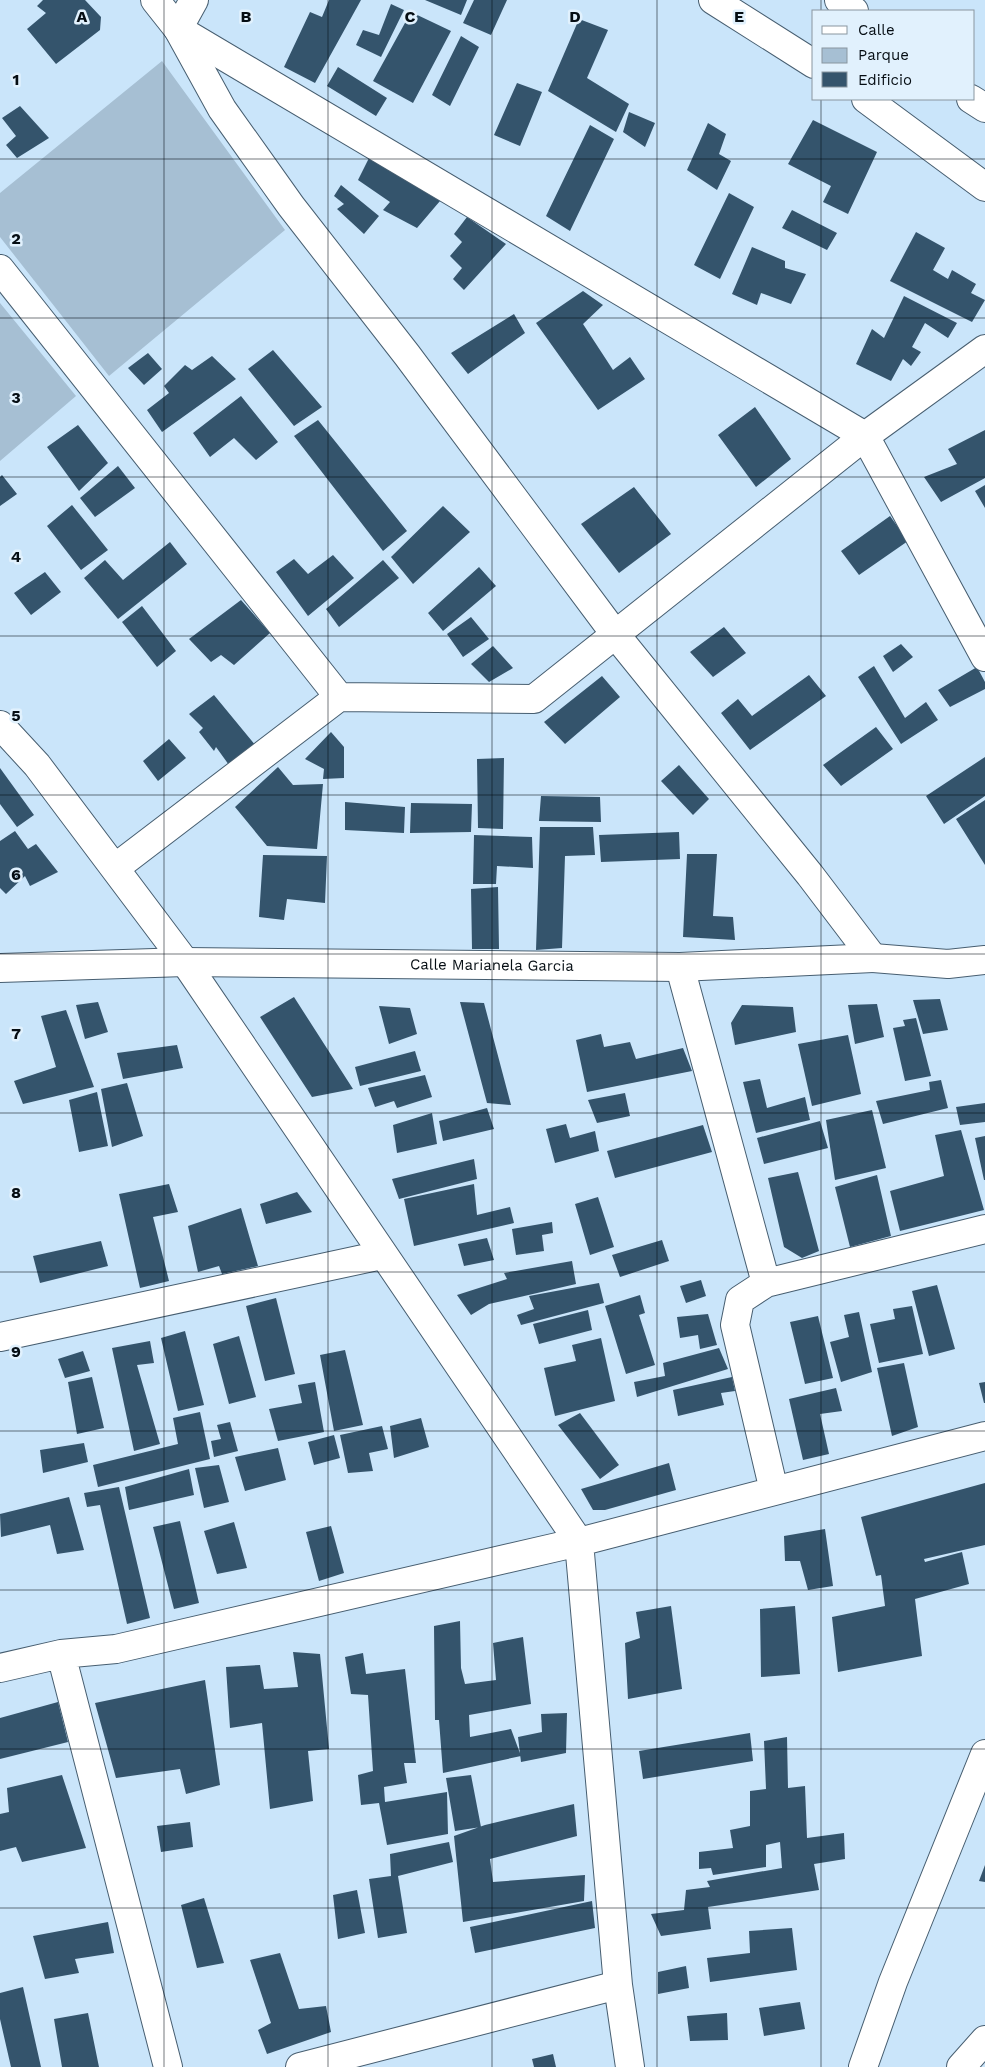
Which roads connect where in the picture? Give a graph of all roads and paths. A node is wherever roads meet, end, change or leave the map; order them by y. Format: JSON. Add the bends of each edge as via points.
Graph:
{"nodes":[{"id":1,"x":156,"y":0,"type":"edge"},
{"id":2,"x":194,"y":0,"type":"edge"},
{"id":3,"x":712,"y":0,"type":"edge"},
{"id":4,"x":839,"y":0,"type":"edge"},
{"id":5,"x":853,"y":10,"type":"edge"},
{"id":6,"x":178,"y":29,"type":"junction"},
{"id":7,"x":812,"y":63,"type":"edge"},
{"id":8,"x":867,"y":100,"type":"edge"},
{"id":9,"x":973,"y":100,"type":"edge"},
{"id":10,"x":985,"y":108,"type":"edge"},
{"id":11,"x":985,"y":187,"type":"edge"},
{"id":12,"x":0,"y":269,"type":"edge"},
{"id":13,"x":985,"y":349,"type":"edge"},
{"id":14,"x":865,"y":436,"type":"junction"},
{"id":15,"x":615,"y":634,"type":"junction"},
{"id":16,"x":985,"y":657,"type":"edge"},
{"id":17,"x":339,"y":697,"type":"junction"},
{"id":18,"x":0,"y":725,"type":"edge"},
{"id":19,"x":115,"y":868,"type":"junction"},
{"id":20,"x":873,"y":958,"type":"junction"},
{"id":21,"x":985,"y":960,"type":"edge"},
{"id":22,"x":185,"y":962,"type":"junction"},
{"id":23,"x":680,"y":967,"type":"junction"},
{"id":24,"x":0,"y":968,"type":"edge"},
{"id":25,"x":985,"y":1229,"type":"edge"},
{"id":26,"x":382,"y":1255,"type":"junction"},
{"id":27,"x":766,"y":1283,"type":"junction"},
{"id":28,"x":0,"y":1337,"type":"edge"},
{"id":29,"x":985,"y":1436,"type":"edge"},
{"id":30,"x":774,"y":1491,"type":"junction"},
{"id":31,"x":579,"y":1542,"type":"junction"},
{"id":32,"x":60,"y":1654,"type":"junction"},
{"id":33,"x":0,"y":1668,"type":"edge"},
{"id":34,"x":985,"y":1754,"type":"edge"},
{"id":35,"x":618,"y":1985,"type":"junction"},
{"id":36,"x":985,"y":2040,"type":"edge"},
{"id":37,"x":168,"y":2067,"type":"edge"},
{"id":38,"x":300,"y":2067,"type":"edge"},
{"id":39,"x":630,"y":2067,"type":"edge"},
{"id":40,"x":863,"y":2067,"type":"edge"},
{"id":41,"x":961,"y":2067,"type":"edge"}],
"edges":[{"from":1,"to":6,"type":"street"},
{"from":2,"to":6,"type":"street"},
{"from":3,"to":7,"type":"street"},
{"from":4,"to":5,"type":"street"},
{"from":6,"to":14,"type":"street"},
{"from":6,"to":15,"type":"street","via":[[222,109],[291,206],[407,355]]},
{"from":8,"to":11,"type":"street"},
{"from":9,"to":10,"type":"street"},
{"from":12,"to":17,"type":"street"},
{"from":13,"to":14,"type":"street"},
{"from":14,"to":15,"type":"street"},
{"from":14,"to":16,"type":"street"},
{"from":15,"to":17,"type":"street","via":[[534,699]]},
{"from":15,"to":20,"type":"street"},
{"from":17,"to":19,"type":"street"},
{"from":18,"to":19,"type":"street","via":[[37,765]]},
{"from":19,"to":22,"type":"street"},
{"from":20,"to":21,"type":"street","name":"Calle Marianela Garcia","via":[[948,964]]},
{"from":20,"to":23,"type":"street","name":"Calle Marianela Garcia"},
{"from":22,"to":23,"type":"street","name":"Calle Marianela Garcia"},
{"from":22,"to":24,"type":"street","name":"Calle Marianela Garcia"},
{"from":22,"to":26,"type":"street"},
{"from":23,"to":27,"type":"street"},
{"from":25,"to":27,"type":"street"},
{"from":26,"to":28,"type":"street"},
{"from":26,"to":31,"type":"street"},
{"from":27,"to":30,"type":"street","via":[[740,1300],[735,1325]]},
{"from":29,"to":30,"type":"street"},
{"from":30,"to":31,"type":"street"},
{"from":31,"to":32,"type":"street","via":[[116,1649]]},
{"from":31,"to":35,"type":"street"},
{"from":32,"to":33,"type":"street"},
{"from":32,"to":37,"type":"street"},
{"from":34,"to":40,"type":"street","via":[[893,1982]]},
{"from":35,"to":38,"type":"street"},
{"from":35,"to":39,"type":"street"},
{"from":36,"to":41,"type":"street"}]}
